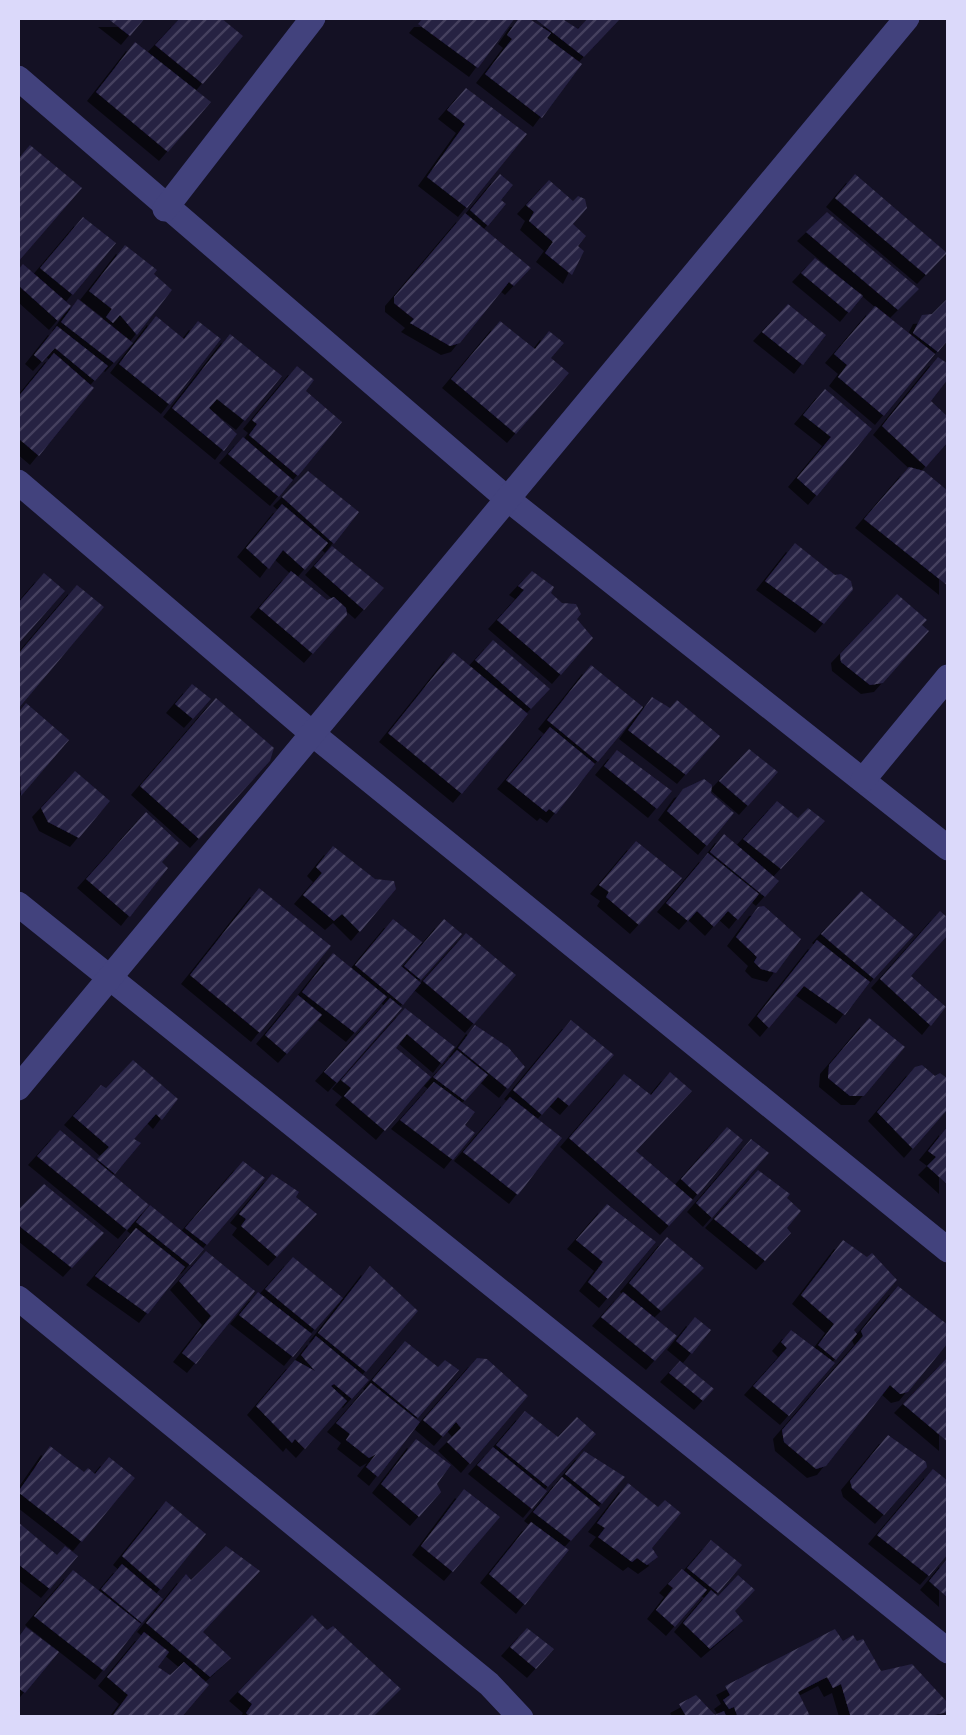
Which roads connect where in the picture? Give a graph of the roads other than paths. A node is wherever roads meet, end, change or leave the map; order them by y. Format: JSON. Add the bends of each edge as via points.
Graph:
{"nodes":[{"id":1,"x":314,"y":18,"type":"edge"},
{"id":2,"x":907,"y":18,"type":"edge"},
{"id":3,"x":18,"y":78,"type":"edge"},
{"id":4,"x":164,"y":209,"type":"junction"},
{"id":5,"x":18,"y":482,"type":"edge"},
{"id":6,"x":506,"y":497,"type":"junction"},
{"id":7,"x":948,"y":676,"type":"edge"},
{"id":8,"x":314,"y":736,"type":"junction"},
{"id":9,"x":862,"y":780,"type":"junction"},
{"id":10,"x":948,"y":848,"type":"edge"},
{"id":11,"x":18,"y":904,"type":"edge"},
{"id":12,"x":108,"y":979,"type":"junction"},
{"id":13,"x":18,"y":1088,"type":"edge"},
{"id":14,"x":948,"y":1250,"type":"edge"},
{"id":15,"x":18,"y":1298,"type":"edge"},
{"id":16,"x":948,"y":1651,"type":"edge"},
{"id":17,"x":521,"y":1718,"type":"edge"}],
"edges":[{"from":1,"to":4,"type":"street"},
{"from":2,"to":6,"type":"street"},
{"from":3,"to":4,"type":"street"},
{"from":4,"to":6,"type":"street"},
{"from":5,"to":8,"type":"street"},
{"from":6,"to":8,"type":"street"},
{"from":6,"to":9,"type":"street"},
{"from":7,"to":9,"type":"street"},
{"from":8,"to":12,"type":"street"},
{"from":8,"to":14,"type":"street"},
{"from":9,"to":10,"type":"street"},
{"from":11,"to":12,"type":"street"},
{"from":12,"to":13,"type":"street"},
{"from":12,"to":16,"type":"street"},
{"from":15,"to":17,"type":"street"}]}
